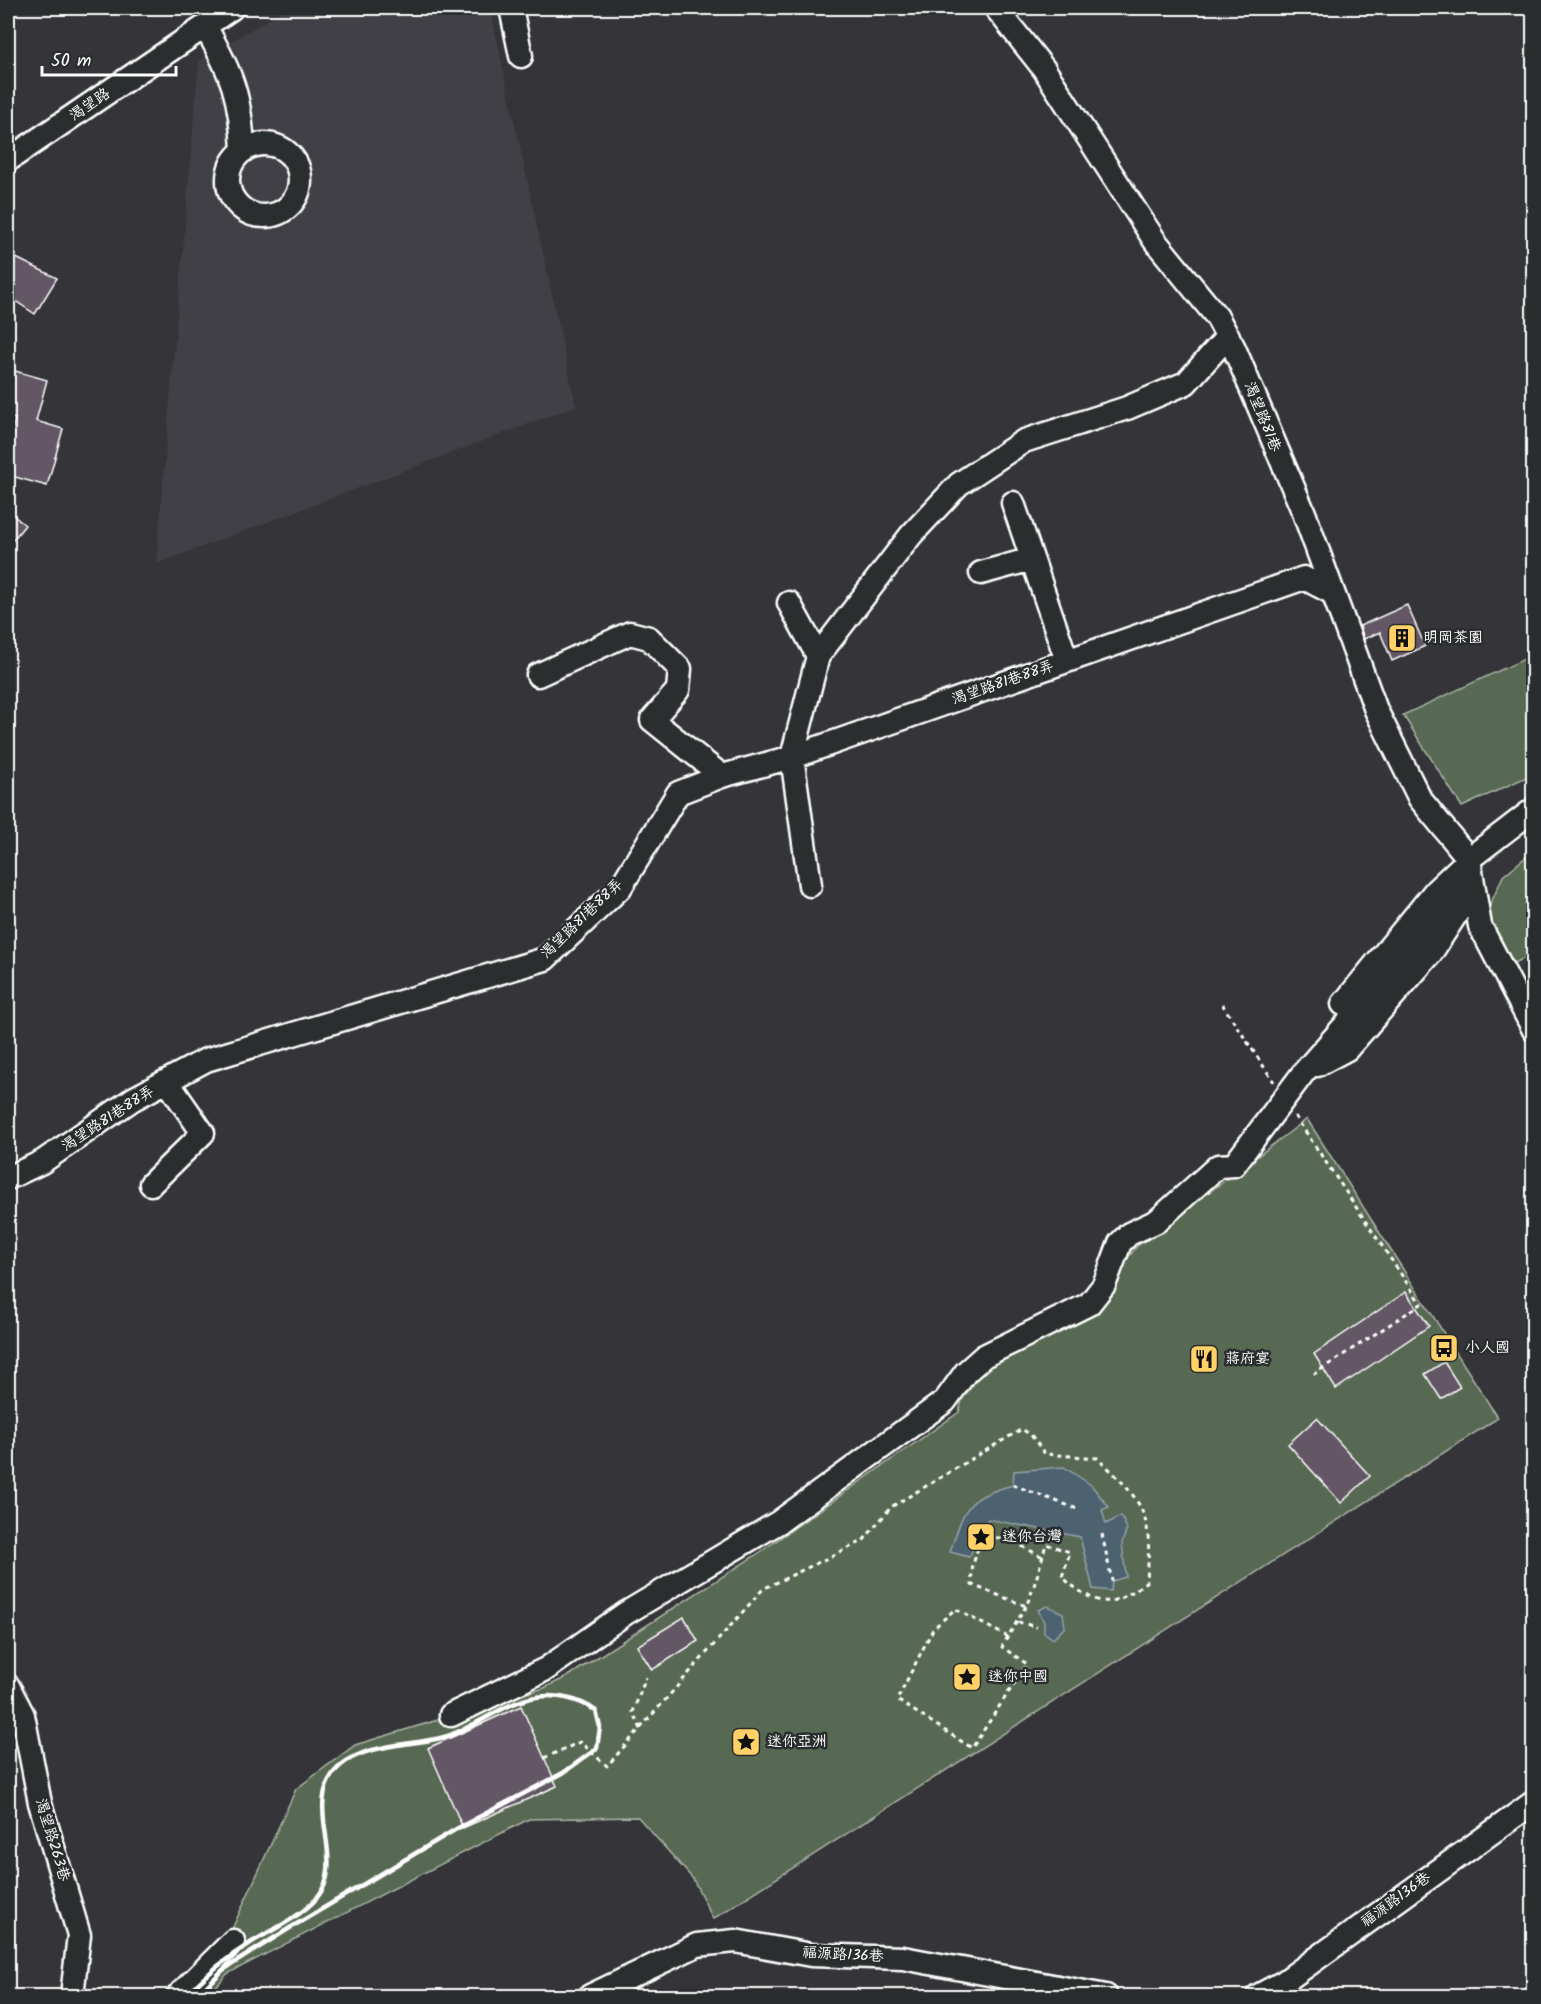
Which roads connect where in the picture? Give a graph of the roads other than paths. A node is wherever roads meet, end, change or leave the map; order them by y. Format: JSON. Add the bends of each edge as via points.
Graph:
{"nodes":[{"id":1,"x":232,"y":8,"type":"edge"},
{"id":2,"x":511,"y":8,"type":"edge"},
{"id":3,"x":996,"y":8,"type":"edge"},
{"id":4,"x":206,"y":28,"type":"junction"},
{"id":5,"x":520,"y":56,"type":"dead end"},
{"id":6,"x":243,"y":151,"type":"dead end"},
{"id":7,"x":8,"y":160,"type":"edge"},
{"id":8,"x":1228,"y":336,"type":"junction"},
{"id":9,"x":1013,"y":503,"type":"dead end"},
{"id":10,"x":1032,"y":559,"type":"junction"},
{"id":11,"x":981,"y":573,"type":"dead end"},
{"id":12,"x":1333,"y":593,"type":"junction"},
{"id":13,"x":789,"y":603,"type":"dead end"},
{"id":14,"x":818,"y":656,"type":"junction"},
{"id":15,"x":1067,"y":661,"type":"junction"},
{"id":16,"x":538,"y":675,"type":"dead end"},
{"id":17,"x":792,"y":757,"type":"junction"},
{"id":18,"x":722,"y":776,"type":"junction"},
{"id":19,"x":1533,"y":809,"type":"edge"},
{"id":20,"x":1468,"y":859,"type":"junction"},
{"id":21,"x":810,"y":885,"type":"dead end"},
{"id":22,"x":1533,"y":1030,"type":"edge"},
{"id":23,"x":167,"y":1081,"type":"junction"},
{"id":24,"x":8,"y":1178,"type":"edge"},
{"id":25,"x":151,"y":1184,"type":"dead end"},
{"id":26,"x":8,"y":1686,"type":"edge"},
{"id":27,"x":451,"y":1715,"type":"dead end"},
{"id":28,"x":1533,"y":1802,"type":"edge"},
{"id":29,"x":232,"y":1941,"type":"dead end"},
{"id":30,"x":72,"y":1996,"type":"edge"},
{"id":31,"x":178,"y":1996,"type":"edge"},
{"id":32,"x":590,"y":1996,"type":"edge"},
{"id":33,"x":1093,"y":1996,"type":"edge"},
{"id":34,"x":1106,"y":1996,"type":"edge"},
{"id":35,"x":1258,"y":1996,"type":"edge"}],
"edges":[{"from":1,"to":4,"type":"street","name":"渴望路"},
{"from":2,"to":5,"type":"street"},
{"from":3,"to":8,"type":"street","name":"渴望路81巷","via":[[1044,69],[1155,241]]},
{"from":4,"to":6,"type":"street","via":[[227,65],[242,112]]},
{"from":4,"to":7,"type":"street","name":"渴望路"},
{"from":8,"to":12,"type":"street","name":"渴望路81巷","via":[[1304,513]]},
{"from":8,"to":14,"type":"street","via":[[1186,383],[1127,408],[1024,441],[959,484],[911,534]]},
{"from":9,"to":10,"type":"street"},
{"from":10,"to":11,"type":"street"},
{"from":10,"to":15,"type":"street"},
{"from":12,"to":15,"type":"street","name":"渴望路81巷88弄","via":[[1304,578]]},
{"from":12,"to":20,"type":"street","name":"渴望路81巷","via":[[1376,710],[1420,799]]},
{"from":13,"to":14,"type":"street"},
{"from":14,"to":17,"type":"street"},
{"from":15,"to":17,"type":"street","name":"渴望路81巷88弄"},
{"from":16,"to":18,"type":"street","via":[[630,633],[649,638],[680,669],[678,690],[652,720]]},
{"from":17,"to":18,"type":"street","name":"渴望路81巷88弄"},
{"from":17,"to":21,"type":"street"},
{"from":18,"to":23,"type":"street","name":"渴望路81巷88弄","via":[[678,793],[620,888],[545,959],[206,1060]]},
{"from":19,"to":20,"type":"street"},
{"from":20,"to":22,"type":"street","via":[[1480,926]]},
{"from":20,"to":27,"type":"street","via":[[1449,899],[1392,972],[1304,1072],[1234,1165],[1218,1166],[1156,1221],[1129,1234],[1120,1244],[1104,1285],[1089,1304],[984,1356],[966,1372],[945,1401],[779,1522],[626,1613],[546,1670]]},
{"from":23,"to":24,"type":"street","name":"渴望路81巷88弄","via":[[133,1099],[42,1162]]},
{"from":23,"to":25,"type":"street","via":[[203,1133]]},
{"from":26,"to":30,"type":"street","name":"渴望路263巷","via":[[22,1715],[40,1803],[79,1935]]},
{"from":28,"to":35,"type":"street","name":"福源路136巷","via":[[1284,1982]]},
{"from":29,"to":31,"type":"street"},
{"from":32,"to":33,"type":"street","name":"福源路136巷","via":[[696,1945],[735,1941],[811,1955],[903,1958]]},
{"from":33,"to":34,"type":"street","name":"福源路136巷"}]}
